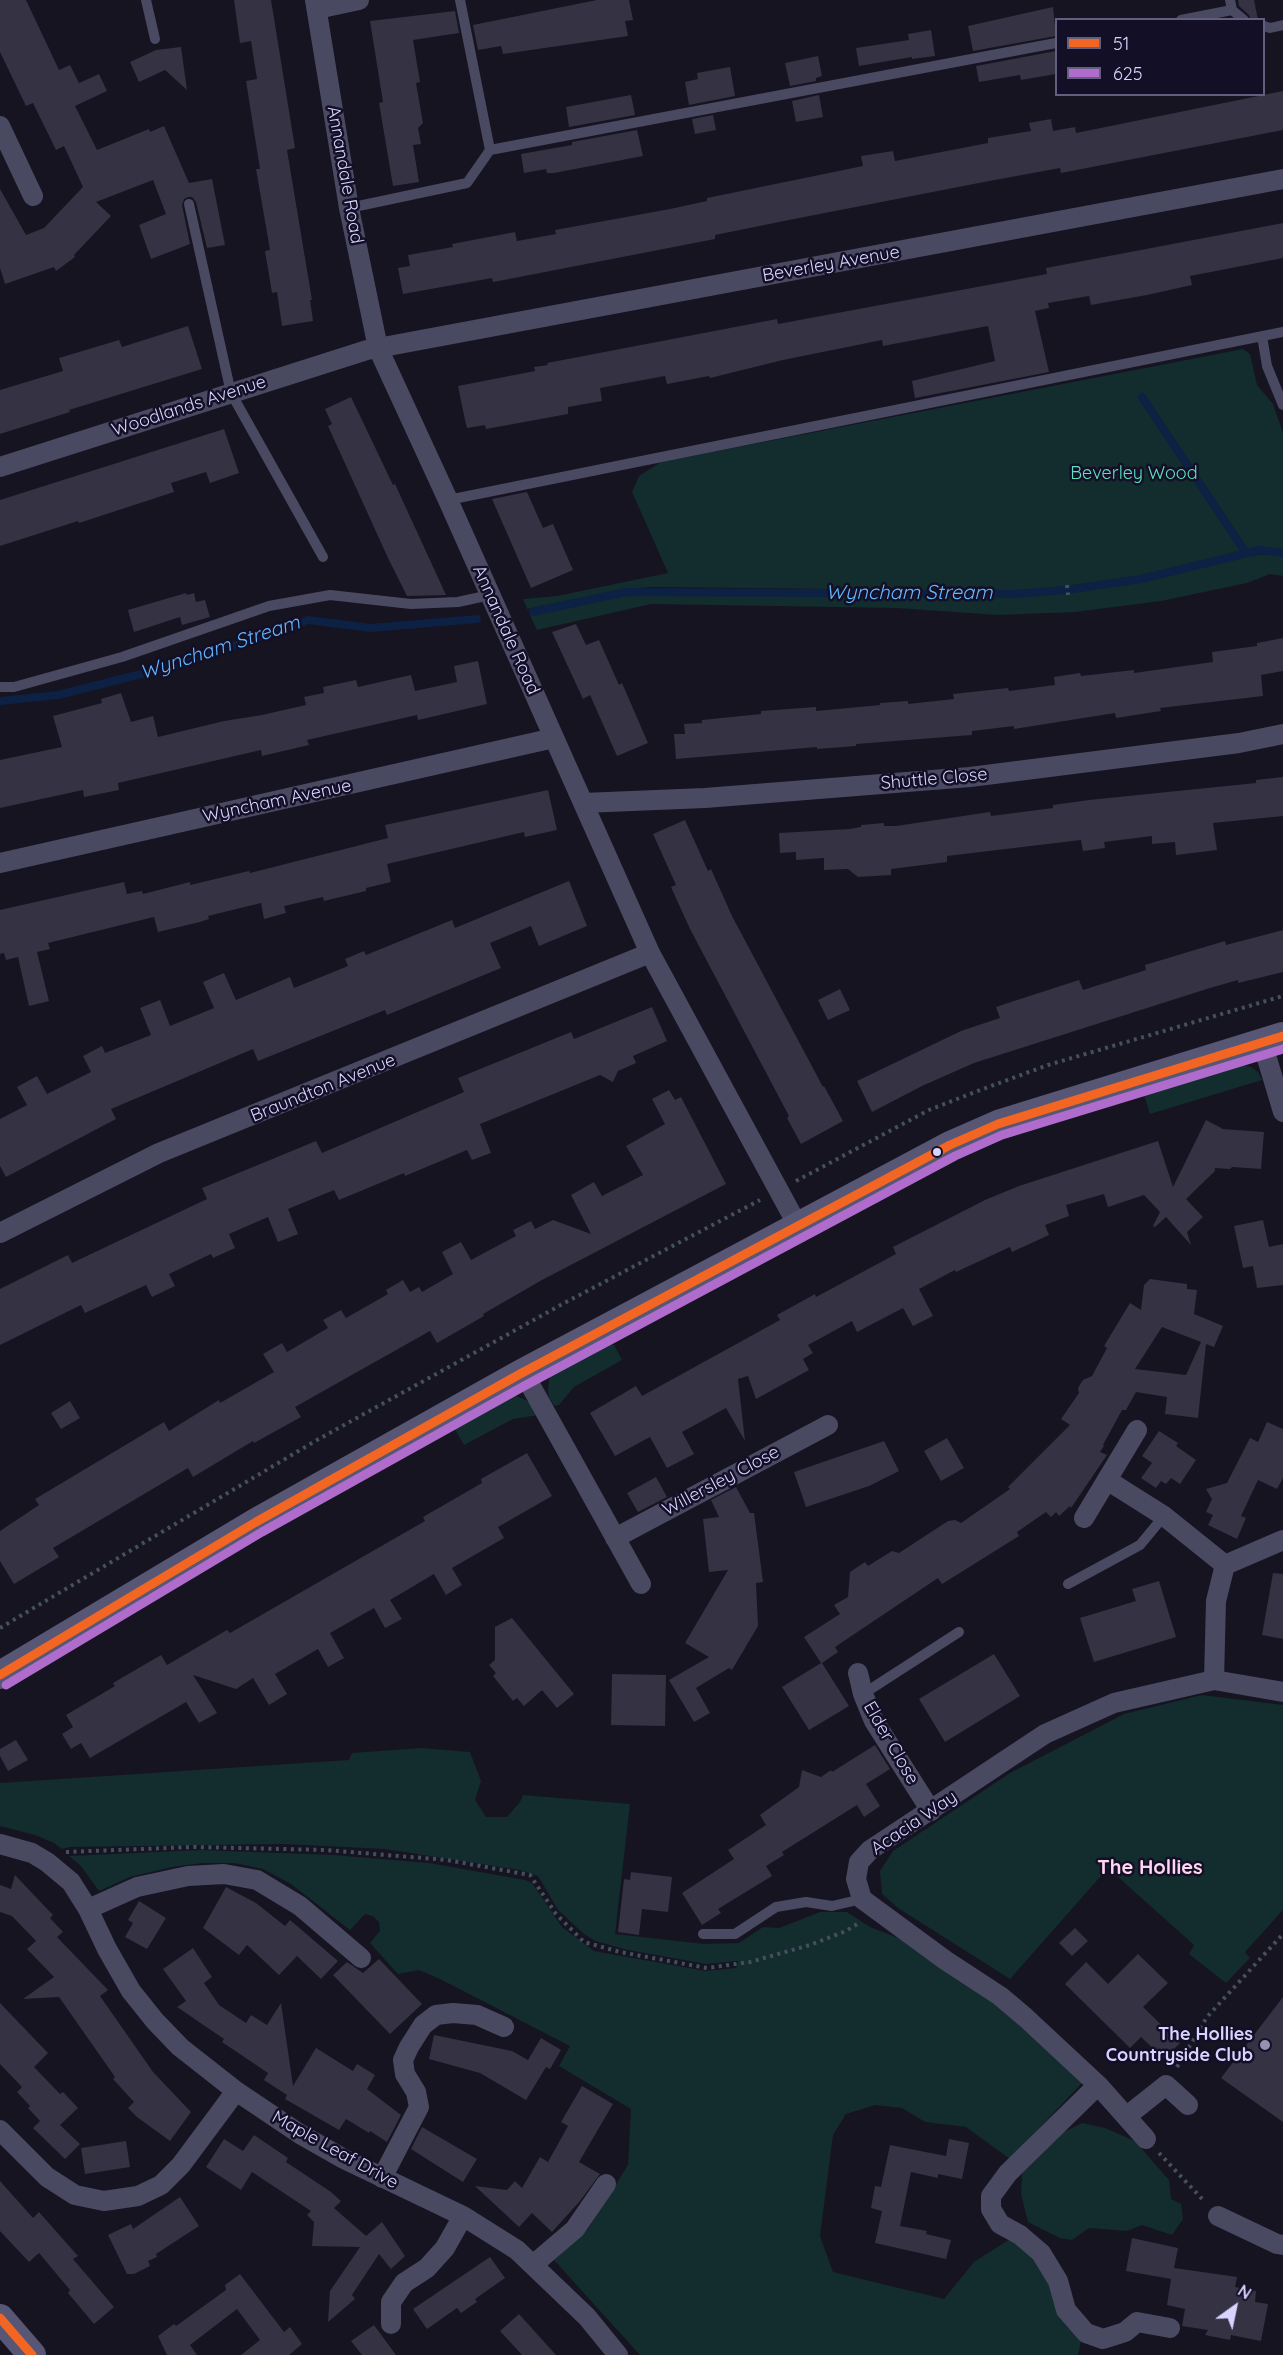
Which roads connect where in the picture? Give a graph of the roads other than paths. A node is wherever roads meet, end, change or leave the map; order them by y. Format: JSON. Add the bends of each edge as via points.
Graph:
{"nodes":[{"id":1,"x":146,"y":0,"type":"edge"},
{"id":2,"x":359,"y":0,"type":"edge"},
{"id":3,"x":460,"y":0,"type":"edge"},
{"id":4,"x":316,"y":4,"type":"edge"},
{"id":5,"x":1231,"y":5,"type":"edge"},
{"id":6,"x":1189,"y":18,"type":"edge"},
{"id":7,"x":1242,"y":18,"type":"edge"},
{"id":8,"x":1283,"y":25,"type":"edge"},
{"id":9,"x":1265,"y":27,"type":"edge"},
{"id":10,"x":155,"y":39,"type":"dead end"},
{"id":11,"x":1055,"y":43,"type":"edge"},
{"id":12,"x":0,"y":126,"type":"edge"},
{"id":13,"x":490,"y":150,"type":"junction"},
{"id":14,"x":1283,"y":179,"type":"edge"},
{"id":15,"x":33,"y":196,"type":"dead end"},
{"id":16,"x":189,"y":204,"type":"dead end"},
{"id":17,"x":350,"y":208,"type":"junction"},
{"id":18,"x":1283,"y":332,"type":"edge"},
{"id":19,"x":1262,"y":336,"type":"junction"},
{"id":20,"x":378,"y":348,"type":"junction"},
{"id":21,"x":231,"y":393,"type":"junction"},
{"id":22,"x":1283,"y":405,"type":"edge"},
{"id":23,"x":0,"y":467,"type":"edge"},
{"id":24,"x":448,"y":500,"type":"junction"},
{"id":25,"x":323,"y":557,"type":"dead end"},
{"id":26,"x":492,"y":598,"type":"junction"},
{"id":27,"x":0,"y":687,"type":"edge"},
{"id":28,"x":1283,"y":734,"type":"edge"},
{"id":29,"x":554,"y":738,"type":"junction"},
{"id":30,"x":583,"y":803,"type":"junction"},
{"id":31,"x":0,"y":863,"type":"edge"},
{"id":32,"x":650,"y":953,"type":"junction"},
{"id":33,"x":1272,"y":1039,"type":"edge"},
{"id":34,"x":1283,"y":1112,"type":"edge"},
{"id":35,"x":798,"y":1226,"type":"junction"},
{"id":36,"x":0,"y":1233,"type":"edge"},
{"id":37,"x":523,"y":1372,"type":"junction"},
{"id":38,"x":828,"y":1425,"type":"dead end"},
{"id":39,"x":1137,"y":1430,"type":"dead end"},
{"id":40,"x":1107,"y":1480,"type":"junction"},
{"id":41,"x":1164,"y":1516,"type":"junction"},
{"id":42,"x":1084,"y":1518,"type":"dead end"},
{"id":43,"x":615,"y":1538,"type":"junction"},
{"id":44,"x":1283,"y":1540,"type":"edge"},
{"id":45,"x":1225,"y":1565,"type":"junction"},
{"id":46,"x":641,"y":1584,"type":"dead end"},
{"id":47,"x":1068,"y":1584,"type":"dead end"},
{"id":48,"x":959,"y":1632,"type":"dead end"},
{"id":49,"x":858,"y":1673,"type":"dead end"},
{"id":50,"x":0,"y":1675,"type":"edge"},
{"id":51,"x":1214,"y":1680,"type":"junction"},
{"id":52,"x":1283,"y":1692,"type":"edge"},
{"id":53,"x":863,"y":1694,"type":"junction"},
{"id":54,"x":931,"y":1811,"type":"junction"},
{"id":55,"x":0,"y":1844,"type":"edge"},
{"id":56,"x":862,"y":1899,"type":"junction"},
{"id":57,"x":88,"y":1910,"type":"junction"},
{"id":58,"x":703,"y":1934,"type":"dead end"},
{"id":59,"x":361,"y":1958,"type":"dead end"},
{"id":60,"x":504,"y":2027,"type":"dead end"},
{"id":61,"x":1098,"y":2085,"type":"junction"},
{"id":62,"x":236,"y":2091,"type":"junction"},
{"id":63,"x":1188,"y":2105,"type":"dead end"},
{"id":64,"x":1127,"y":2116,"type":"junction"},
{"id":65,"x":0,"y":2130,"type":"edge"},
{"id":66,"x":1146,"y":2139,"type":"road end"},
{"id":67,"x":382,"y":2178,"type":"junction"},
{"id":68,"x":606,"y":2184,"type":"dead end"},
{"id":69,"x":463,"y":2216,"type":"junction"},
{"id":70,"x":1218,"y":2216,"type":"road end"},
{"id":71,"x":1281,"y":2241,"type":"edge"},
{"id":72,"x":534,"y":2264,"type":"junction"},
{"id":73,"x":0,"y":2318,"type":"edge"},
{"id":74,"x":392,"y":2324,"type":"dead end"},
{"id":75,"x":1170,"y":2328,"type":"dead end"},
{"id":76,"x":32,"y":2355,"type":"edge"},
{"id":77,"x":618,"y":2355,"type":"edge"}],
"edges":[{"from":1,"to":10,"type":"lane"},
{"from":2,"to":4,"type":"street"},
{"from":3,"to":13,"type":"lane"},
{"from":4,"to":17,"type":"street","name":"Annandale Road"},
{"from":5,"to":6,"type":"lane"},
{"from":5,"to":7,"type":"lane"},
{"from":8,"to":9,"type":"lane"},
{"from":11,"to":13,"type":"lane"},
{"from":12,"to":15,"type":"street"},
{"from":13,"to":17,"type":"lane","via":[[467,183]]},
{"from":14,"to":20,"type":"street","name":"Beverley Avenue"},
{"from":16,"to":21,"type":"lane"},
{"from":17,"to":20,"type":"street","name":"Annandale Road"},
{"from":18,"to":19,"type":"lane"},
{"from":19,"to":22,"type":"lane","via":[[1267,366]]},
{"from":19,"to":24,"type":"lane"},
{"from":20,"to":21,"type":"street","name":"Woodlands Avenue"},
{"from":20,"to":24,"type":"street","name":"Annandale Road"},
{"from":21,"to":23,"type":"street","name":"Woodlands Avenue"},
{"from":21,"to":25,"type":"lane"},
{"from":24,"to":26,"type":"street","name":"Annandale Road"},
{"from":26,"to":27,"type":"lane","via":[[411,604],[330,595],[269,606],[122,657],[14,687]]},
{"from":26,"to":29,"type":"street","name":"Annandale Road"},
{"from":28,"to":30,"type":"street","name":"Shuttle Close","via":[[970,777],[705,798]]},
{"from":29,"to":30,"type":"street","name":"Annandale Road"},
{"from":29,"to":31,"type":"street","name":"Wyncham Avenue"},
{"from":30,"to":32,"type":"street","name":"Annandale Road"},
{"from":32,"to":35,"type":"street","name":"Annandale Road"},
{"from":32,"to":36,"type":"street","name":"Braundton Avenue","via":[[164,1151]]},
{"from":33,"to":34,"type":"street"},
{"from":33,"to":35,"type":"street","via":[[998,1124],[904,1168]]},
{"from":35,"to":37,"type":"street"},
{"from":37,"to":43,"type":"street"},
{"from":37,"to":50,"type":"street","via":[[256,1522]]},
{"from":38,"to":43,"type":"street","name":"Willersley Close"},
{"from":39,"to":40,"type":"street"},
{"from":40,"to":41,"type":"street"},
{"from":40,"to":42,"type":"street"},
{"from":41,"to":45,"type":"street"},
{"from":41,"to":47,"type":"lane","via":[[1140,1545]]},
{"from":43,"to":46,"type":"street"},
{"from":44,"to":45,"type":"street"},
{"from":45,"to":51,"type":"street","via":[[1216,1601]]},
{"from":48,"to":53,"type":"lane"},
{"from":49,"to":53,"type":"street","name":"Elder Close"},
{"from":51,"to":52,"type":"street","name":"Acacia Way"},
{"from":51,"to":54,"type":"street","name":"Acacia Way","via":[[1114,1703],[1045,1734]]},
{"from":53,"to":54,"type":"street","name":"Elder Close","via":[[874,1721]]},
{"from":54,"to":56,"type":"street","name":"Acacia Way","via":[[870,1850],[859,1862],[856,1879]]},
{"from":55,"to":57,"type":"street","name":"Maple Leaf Drive","via":[[32,1853],[46,1862],[71,1882]]},
{"from":56,"to":58,"type":"lane","via":[[776,1908],[735,1934]]},
{"from":56,"to":61,"type":"street","via":[[1000,1996]]},
{"from":57,"to":59,"type":"street","via":[[137,1887],[188,1876],[224,1874],[257,1880],[300,1906]]},
{"from":57,"to":62,"type":"street","name":"Maple Leaf Drive","via":[[131,1991],[155,2021],[180,2047]]},
{"from":60,"to":67,"type":"street","via":[[477,2016],[453,2013],[436,2015],[423,2025],[404,2060],[405,2074],[416,2092],[418,2107]]},
{"from":61,"to":64,"type":"street"},
{"from":61,"to":75,"type":"street","via":[[1008,2173],[991,2196],[991,2209],[1000,2224],[1041,2253],[1058,2281],[1066,2310],[1086,2333],[1103,2339],[1125,2332],[1137,2322]]},
{"from":62,"to":65,"type":"street","via":[[181,2165],[161,2185],[138,2196],[104,2201],[75,2195],[47,2177]]},
{"from":62,"to":67,"type":"street","name":"Maple Leaf Drive","via":[[300,2134]]},
{"from":63,"to":64,"type":"street","via":[[1166,2085]]},
{"from":64,"to":66,"type":"street"},
{"from":67,"to":69,"type":"street","name":"Maple Leaf Drive"},
{"from":68,"to":72,"type":"street","via":[[575,2229]]},
{"from":69,"to":72,"type":"street","name":"Maple Leaf Drive"},
{"from":69,"to":74,"type":"street","via":[[446,2248],[427,2268],[404,2283],[392,2302]]},
{"from":70,"to":71,"type":"street"},
{"from":72,"to":77,"type":"street","name":"Maple Leaf Drive"},
{"from":73,"to":76,"type":"street"}]}
